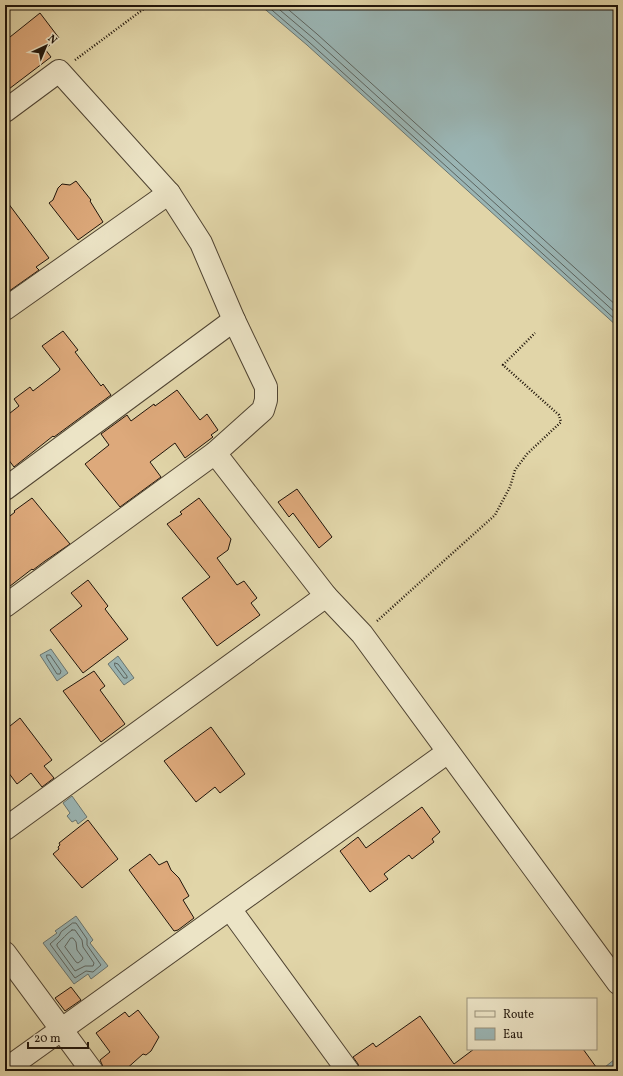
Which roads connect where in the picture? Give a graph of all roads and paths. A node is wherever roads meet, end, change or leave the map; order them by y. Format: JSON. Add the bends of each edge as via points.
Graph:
{"nodes":[{"id":1,"x":148,"y":5,"type":"edge"},
{"id":2,"x":59,"y":71,"type":"junction"},
{"id":3,"x":5,"y":112,"type":"edge"},
{"id":4,"x":169,"y":193,"type":"junction"},
{"id":5,"x":5,"y":309,"type":"edge"},
{"id":6,"x":234,"y":320,"type":"junction"},
{"id":7,"x":535,"y":333,"type":"dead end"},
{"id":8,"x":215,"y":453,"type":"junction"},
{"id":9,"x":5,"y":489,"type":"edge"},
{"id":10,"x":326,"y":596,"type":"junction"},
{"id":11,"x":5,"y":606,"type":"edge"},
{"id":12,"x":362,"y":634,"type":"junction"},
{"id":13,"x":448,"y":752,"type":"junction"},
{"id":14,"x":5,"y":829,"type":"edge"},
{"id":15,"x":230,"y":908,"type":"junction"},
{"id":16,"x":5,"y":953,"type":"edge"},
{"id":17,"x":618,"y":984,"type":"edge"},
{"id":18,"x":61,"y":1030,"type":"junction"},
{"id":19,"x":5,"y":1070,"type":"edge"},
{"id":20,"x":92,"y":1071,"type":"edge"},
{"id":21,"x":348,"y":1071,"type":"edge"}],
"edges":[{"from":1,"to":2,"type":"path"},
{"from":2,"to":3,"type":"street"},
{"from":2,"to":4,"type":"street"},
{"from":4,"to":5,"type":"street"},
{"from":4,"to":6,"type":"street","via":[[200,243]]},
{"from":6,"to":8,"type":"street","via":[[266,387],[266,400],[263,410]]},
{"from":6,"to":9,"type":"street"},
{"from":7,"to":12,"type":"path","via":[[503,365],[559,415],[561,422],[527,454],[515,470],[510,487],[494,515]]},
{"from":8,"to":10,"type":"street"},
{"from":8,"to":11,"type":"street"},
{"from":10,"to":12,"type":"street"},
{"from":10,"to":14,"type":"street"},
{"from":12,"to":13,"type":"street"},
{"from":13,"to":15,"type":"street"},
{"from":13,"to":17,"type":"street"},
{"from":15,"to":18,"type":"street"},
{"from":15,"to":21,"type":"street"},
{"from":16,"to":18,"type":"street"},
{"from":18,"to":19,"type":"street"},
{"from":18,"to":20,"type":"street"}]}
